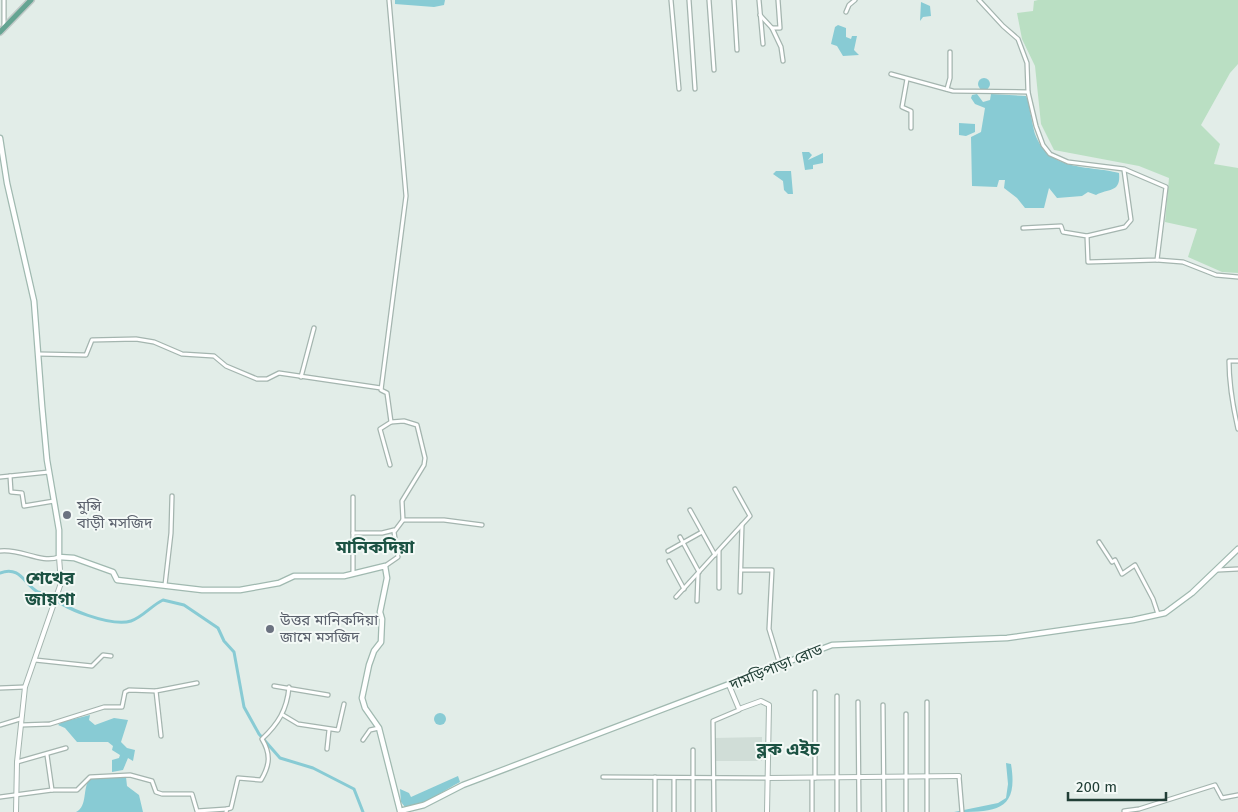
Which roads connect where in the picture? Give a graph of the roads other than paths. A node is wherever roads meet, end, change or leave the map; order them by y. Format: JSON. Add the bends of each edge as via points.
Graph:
{"nodes":[{"id":1,"x":4,"y":0,"type":"edge"},
{"id":2,"x":31,"y":0,"type":"edge"},
{"id":3,"x":389,"y":0,"type":"edge"},
{"id":4,"x":672,"y":0,"type":"edge"},
{"id":5,"x":689,"y":0,"type":"edge"},
{"id":6,"x":709,"y":0,"type":"edge"},
{"id":7,"x":734,"y":0,"type":"edge"},
{"id":8,"x":759,"y":0,"type":"edge"},
{"id":9,"x":778,"y":0,"type":"edge"},
{"id":10,"x":855,"y":0,"type":"edge"},
{"id":11,"x":979,"y":0,"type":"edge"},
{"id":12,"x":846,"y":12,"type":"dead end"},
{"id":13,"x":760,"y":15,"type":"junction"},
{"id":14,"x":772,"y":28,"type":"junction"},
{"id":15,"x":2,"y":30,"type":"edge"},
{"id":16,"x":763,"y":44,"type":"dead end"},
{"id":17,"x":737,"y":50,"type":"dead end"},
{"id":18,"x":950,"y":52,"type":"dead end"},
{"id":19,"x":783,"y":61,"type":"dead end"},
{"id":20,"x":714,"y":70,"type":"dead end"},
{"id":21,"x":891,"y":74,"type":"dead end"},
{"id":22,"x":907,"y":79,"type":"junction"},
{"id":23,"x":695,"y":89,"type":"dead end"},
{"id":24,"x":947,"y":89,"type":"junction"},
{"id":25,"x":679,"y":90,"type":"dead end"},
{"id":26,"x":1028,"y":92,"type":"junction"},
{"id":27,"x":911,"y":128,"type":"dead end"},
{"id":28,"x":0,"y":138,"type":"edge"},
{"id":29,"x":1124,"y":170,"type":"junction"},
{"id":30,"x":1023,"y":228,"type":"dead end"},
{"id":31,"x":1086,"y":236,"type":"junction"},
{"id":32,"x":1157,"y":260,"type":"junction"},
{"id":33,"x":1238,"y":277,"type":"edge"},
{"id":34,"x":314,"y":328,"type":"dead end"},
{"id":35,"x":39,"y":354,"type":"junction"},
{"id":36,"x":1238,"y":360,"type":"edge"},
{"id":37,"x":301,"y":377,"type":"junction"},
{"id":38,"x":381,"y":388,"type":"junction"},
{"id":39,"x":391,"y":422,"type":"junction"},
{"id":40,"x":1238,"y":429,"type":"edge"},
{"id":41,"x":390,"y":465,"type":"dead end"},
{"id":42,"x":49,"y":472,"type":"junction"},
{"id":43,"x":10,"y":476,"type":"junction"},
{"id":44,"x":0,"y":477,"type":"edge"},
{"id":45,"x":735,"y":488,"type":"dead end"},
{"id":46,"x":172,"y":496,"type":"dead end"},
{"id":47,"x":353,"y":497,"type":"dead end"},
{"id":48,"x":54,"y":501,"type":"junction"},
{"id":49,"x":690,"y":510,"type":"dead end"},
{"id":50,"x":403,"y":520,"type":"junction"},
{"id":51,"x":482,"y":525,"type":"dead end"},
{"id":52,"x":742,"y":525,"type":"junction"},
{"id":53,"x":395,"y":530,"type":"junction"},
{"id":54,"x":702,"y":532,"type":"junction"},
{"id":55,"x":352,"y":533,"type":"junction"},
{"id":56,"x":680,"y":537,"type":"dead end"},
{"id":57,"x":1099,"y":542,"type":"dead end"},
{"id":58,"x":683,"y":543,"type":"junction"},
{"id":59,"x":1238,"y":549,"type":"edge"},
{"id":60,"x":720,"y":550,"type":"junction"},
{"id":61,"x":0,"y":551,"type":"edge"},
{"id":62,"x":668,"y":552,"type":"dead end"},
{"id":63,"x":715,"y":555,"type":"junction"},
{"id":64,"x":60,"y":557,"type":"junction"},
{"id":65,"x":669,"y":561,"type":"dead end"},
{"id":66,"x":385,"y":566,"type":"junction"},
{"id":67,"x":1238,"y":569,"type":"edge"},
{"id":68,"x":740,"y":570,"type":"junction"},
{"id":69,"x":1218,"y":570,"type":"junction"},
{"id":70,"x":699,"y":573,"type":"junction"},
{"id":71,"x":353,"y":574,"type":"junction"},
{"id":72,"x":165,"y":585,"type":"junction"},
{"id":73,"x":719,"y":588,"type":"dead end"},
{"id":74,"x":684,"y":589,"type":"junction"},
{"id":75,"x":740,"y":592,"type":"dead end"},
{"id":76,"x":676,"y":598,"type":"dead end"},
{"id":77,"x":697,"y":601,"type":"dead end"},
{"id":78,"x":1158,"y":615,"type":"junction"},
{"id":79,"x":111,"y":656,"type":"dead end"},
{"id":80,"x":35,"y":660,"type":"junction"},
{"id":81,"x":780,"y":664,"type":"junction"},
{"id":82,"x":197,"y":684,"type":"dead end"},
{"id":83,"x":729,"y":685,"type":"junction"},
{"id":84,"x":274,"y":686,"type":"dead end"},
{"id":85,"x":25,"y":687,"type":"junction"},
{"id":86,"x":0,"y":688,"type":"edge"},
{"id":87,"x":289,"y":688,"type":"junction"},
{"id":88,"x":156,"y":691,"type":"junction"},
{"id":89,"x":815,"y":692,"type":"dead end"},
{"id":90,"x":328,"y":695,"type":"dead end"},
{"id":91,"x":837,"y":696,"type":"dead end"},
{"id":92,"x":858,"y":702,"type":"dead end"},
{"id":93,"x":927,"y":702,"type":"dead end"},
{"id":94,"x":344,"y":704,"type":"dead end"},
{"id":95,"x":883,"y":705,"type":"dead end"},
{"id":96,"x":739,"y":710,"type":"junction"},
{"id":97,"x":906,"y":714,"type":"dead end"},
{"id":98,"x":283,"y":715,"type":"junction"},
{"id":99,"x":20,"y":719,"type":"junction"},
{"id":100,"x":20,"y":724,"type":"junction"},
{"id":101,"x":0,"y":725,"type":"edge"},
{"id":102,"x":379,"y":728,"type":"junction"},
{"id":103,"x":329,"y":730,"type":"junction"},
{"id":104,"x":161,"y":736,"type":"dead end"},
{"id":105,"x":363,"y":740,"type":"dead end"},
{"id":106,"x":66,"y":748,"type":"dead end"},
{"id":107,"x":327,"y":749,"type":"dead end"},
{"id":108,"x":693,"y":750,"type":"dead end"},
{"id":109,"x":47,"y":755,"type":"junction"},
{"id":110,"x":17,"y":762,"type":"junction"},
{"id":111,"x":960,"y":776,"type":"joint"},
{"id":112,"x":604,"y":777,"type":"dead end"},
{"id":113,"x":837,"y":777,"type":"junction"},
{"id":114,"x":858,"y":777,"type":"junction"},
{"id":115,"x":884,"y":777,"type":"junction"},
{"id":116,"x":906,"y":777,"type":"junction"},
{"id":117,"x":926,"y":777,"type":"junction"},
{"id":118,"x":655,"y":778,"type":"junction"},
{"id":119,"x":674,"y":778,"type":"junction"},
{"id":120,"x":693,"y":778,"type":"junction"},
{"id":121,"x":714,"y":778,"type":"junction"},
{"id":122,"x":768,"y":778,"type":"junction"},
{"id":123,"x":814,"y":778,"type":"junction"},
{"id":124,"x":52,"y":790,"type":"junction"},
{"id":125,"x":16,"y":794,"type":"junction"},
{"id":126,"x":1238,"y":795,"type":"edge"},
{"id":127,"x":0,"y":797,"type":"edge"},
{"id":128,"x":227,"y":810,"type":"edge"},
{"id":129,"x":16,"y":812,"type":"edge"},
{"id":130,"x":400,"y":812,"type":"edge"},
{"id":131,"x":655,"y":812,"type":"edge"},
{"id":132,"x":674,"y":812,"type":"edge"},
{"id":133,"x":693,"y":812,"type":"edge"},
{"id":134,"x":714,"y":812,"type":"edge"},
{"id":135,"x":767,"y":812,"type":"edge"},
{"id":136,"x":812,"y":812,"type":"edge"},
{"id":137,"x":837,"y":812,"type":"edge"},
{"id":138,"x":859,"y":812,"type":"edge"},
{"id":139,"x":884,"y":812,"type":"edge"},
{"id":140,"x":906,"y":812,"type":"edge"},
{"id":141,"x":927,"y":812,"type":"edge"},
{"id":142,"x":962,"y":812,"type":"edge"},
{"id":143,"x":1124,"y":812,"type":"edge"}],
"edges":[{"from":1,"to":15,"type":"street"},
{"from":2,"to":15,"type":"main road"},
{"from":3,"to":38,"type":"street","via":[[406,196]]},
{"from":4,"to":25,"type":"street"},
{"from":5,"to":23,"type":"street"},
{"from":6,"to":20,"type":"street"},
{"from":7,"to":17,"type":"street"},
{"from":8,"to":13,"type":"street"},
{"from":9,"to":14,"type":"street","via":[[780,28]]},
{"from":10,"to":12,"type":"street"},
{"from":11,"to":26,"type":"street","via":[[1018,39],[1026,63]]},
{"from":13,"to":14,"type":"street"},
{"from":13,"to":16,"type":"street"},
{"from":14,"to":19,"type":"street","via":[[781,47]]},
{"from":18,"to":24,"type":"street"},
{"from":21,"to":22,"type":"street"},
{"from":22,"to":24,"type":"street"},
{"from":22,"to":27,"type":"street","via":[[902,107],[912,111]]},
{"from":24,"to":26,"type":"street"},
{"from":26,"to":29,"type":"street","via":[[1040,140],[1050,154],[1068,162]]},
{"from":28,"to":35,"type":"main road","via":[[32,289]]},
{"from":29,"to":31,"type":"street","via":[[1131,220],[1125,227]]},
{"from":29,"to":32,"type":"street","via":[[1166,187]]},
{"from":30,"to":31,"type":"street","via":[[1061,226],[1063,232]]},
{"from":31,"to":32,"type":"street","via":[[1088,262]]},
{"from":32,"to":33,"type":"street","via":[[1183,262],[1216,274]]},
{"from":34,"to":37,"type":"street"},
{"from":35,"to":37,"type":"street","via":[[86,355],[92,340],[136,339],[154,342],[182,354],[214,356],[226,366],[257,379],[279,373]]},
{"from":35,"to":42,"type":"main road"},
{"from":36,"to":40,"type":"street","via":[[1229,361]]},
{"from":37,"to":38,"type":"street"},
{"from":38,"to":39,"type":"street","via":[[387,392]]},
{"from":39,"to":41,"type":"street","via":[[380,429]]},
{"from":39,"to":50,"type":"street","via":[[404,421],[416,426],[425,458],[402,501]]},
{"from":42,"to":43,"type":"street"},
{"from":42,"to":48,"type":"main road"},
{"from":43,"to":44,"type":"street"},
{"from":43,"to":48,"type":"street","via":[[11,492],[22,493],[24,506]]},
{"from":45,"to":52,"type":"street","via":[[750,516]]},
{"from":46,"to":72,"type":"street"},
{"from":47,"to":55,"type":"street"},
{"from":48,"to":64,"type":"main road"},
{"from":49,"to":54,"type":"street"},
{"from":50,"to":51,"type":"street","via":[[444,520]]},
{"from":50,"to":53,"type":"street"},
{"from":52,"to":60,"type":"street"},
{"from":52,"to":68,"type":"street"},
{"from":53,"to":55,"type":"street"},
{"from":53,"to":66,"type":"street","via":[[398,556]]},
{"from":54,"to":58,"type":"street"},
{"from":54,"to":63,"type":"street"},
{"from":55,"to":71,"type":"street"},
{"from":56,"to":58,"type":"street"},
{"from":57,"to":78,"type":"street","via":[[1122,574],[1136,565]]},
{"from":58,"to":62,"type":"street"},
{"from":58,"to":70,"type":"street"},
{"from":59,"to":69,"type":"main road","name":"দামড়িপাড়া রোড"},
{"from":60,"to":63,"type":"street"},
{"from":60,"to":73,"type":"street"},
{"from":61,"to":64,"type":"street","via":[[20,551],[53,559]]},
{"from":63,"to":70,"type":"street"},
{"from":64,"to":72,"type":"main road","via":[[74,558],[113,572],[117,580]]},
{"from":64,"to":80,"type":"street","via":[[61,583]]},
{"from":65,"to":74,"type":"street"},
{"from":66,"to":71,"type":"main road"},
{"from":66,"to":102,"type":"main road","via":[[387,578],[380,612],[381,642],[374,651],[362,693],[365,708]]},
{"from":67,"to":69,"type":"street"},
{"from":68,"to":75,"type":"street"},
{"from":68,"to":81,"type":"street","via":[[772,570],[769,629]]},
{"from":69,"to":78,"type":"main road","name":"দামড়িপাড়া রোড","via":[[1177,606]]},
{"from":70,"to":74,"type":"street"},
{"from":70,"to":77,"type":"street"},
{"from":71,"to":72,"type":"main road","via":[[294,576],[279,583],[240,590],[202,590]]},
{"from":74,"to":76,"type":"street"},
{"from":78,"to":81,"type":"main road","name":"দামড়িপাড়া রোড","via":[[1007,638],[841,644]]},
{"from":79,"to":80,"type":"street","via":[[103,655],[92,666]]},
{"from":80,"to":85,"type":"street"},
{"from":81,"to":83,"type":"main road","name":"দামড়িপাড়া রোড"},
{"from":82,"to":88,"type":"street"},
{"from":83,"to":96,"type":"street"},
{"from":83,"to":130,"type":"main road","name":"দামড়িপাড়া রোড","via":[[463,785],[424,805]]},
{"from":84,"to":87,"type":"street"},
{"from":85,"to":86,"type":"street"},
{"from":85,"to":99,"type":"street"},
{"from":87,"to":90,"type":"street"},
{"from":87,"to":98,"type":"street"},
{"from":88,"to":100,"type":"street","via":[[127,691],[122,707],[104,707],[50,724]]},
{"from":88,"to":104,"type":"street"},
{"from":89,"to":123,"type":"street"},
{"from":91,"to":113,"type":"street"},
{"from":92,"to":114,"type":"street"},
{"from":93,"to":117,"type":"street"},
{"from":94,"to":103,"type":"street","via":[[338,730]]},
{"from":95,"to":115,"type":"street"},
{"from":96,"to":121,"type":"street","via":[[714,721]]},
{"from":96,"to":122,"type":"street","via":[[761,701],[768,703]]},
{"from":97,"to":116,"type":"street"},
{"from":98,"to":103,"type":"street","via":[[298,724]]},
{"from":98,"to":128,"type":"street","via":[[262,739],[270,760],[262,780],[238,778],[231,808]]},
{"from":99,"to":100,"type":"street"},
{"from":99,"to":101,"type":"street"},
{"from":100,"to":110,"type":"street"},
{"from":102,"to":105,"type":"street","via":[[370,730]]},
{"from":102,"to":130,"type":"main road"},
{"from":103,"to":107,"type":"street"},
{"from":106,"to":109,"type":"street"},
{"from":108,"to":120,"type":"street"},
{"from":109,"to":110,"type":"street"},
{"from":109,"to":124,"type":"street"},
{"from":110,"to":125,"type":"street"},
{"from":111,"to":117,"type":"street"},
{"from":111,"to":142,"type":"street"},
{"from":112,"to":118,"type":"street"},
{"from":113,"to":114,"type":"street"},
{"from":113,"to":123,"type":"street"},
{"from":113,"to":137,"type":"street"},
{"from":114,"to":115,"type":"street"},
{"from":114,"to":138,"type":"street"},
{"from":115,"to":116,"type":"street"},
{"from":115,"to":139,"type":"street"},
{"from":116,"to":117,"type":"street"},
{"from":116,"to":140,"type":"street"},
{"from":117,"to":141,"type":"street"},
{"from":118,"to":119,"type":"street"},
{"from":118,"to":131,"type":"street"},
{"from":119,"to":120,"type":"street"},
{"from":119,"to":132,"type":"street"},
{"from":120,"to":121,"type":"street"},
{"from":120,"to":133,"type":"street"},
{"from":121,"to":122,"type":"street"},
{"from":121,"to":134,"type":"street"},
{"from":122,"to":123,"type":"street"},
{"from":122,"to":135,"type":"street"},
{"from":123,"to":136,"type":"street"},
{"from":124,"to":125,"type":"street"},
{"from":124,"to":128,"type":"street","via":[[77,790],[90,777],[130,775],[152,781],[158,793],[192,794],[197,811]]},
{"from":125,"to":127,"type":"street"},
{"from":125,"to":129,"type":"street"},
{"from":126,"to":143,"type":"street","via":[[1222,798],[1215,785]]}]}
